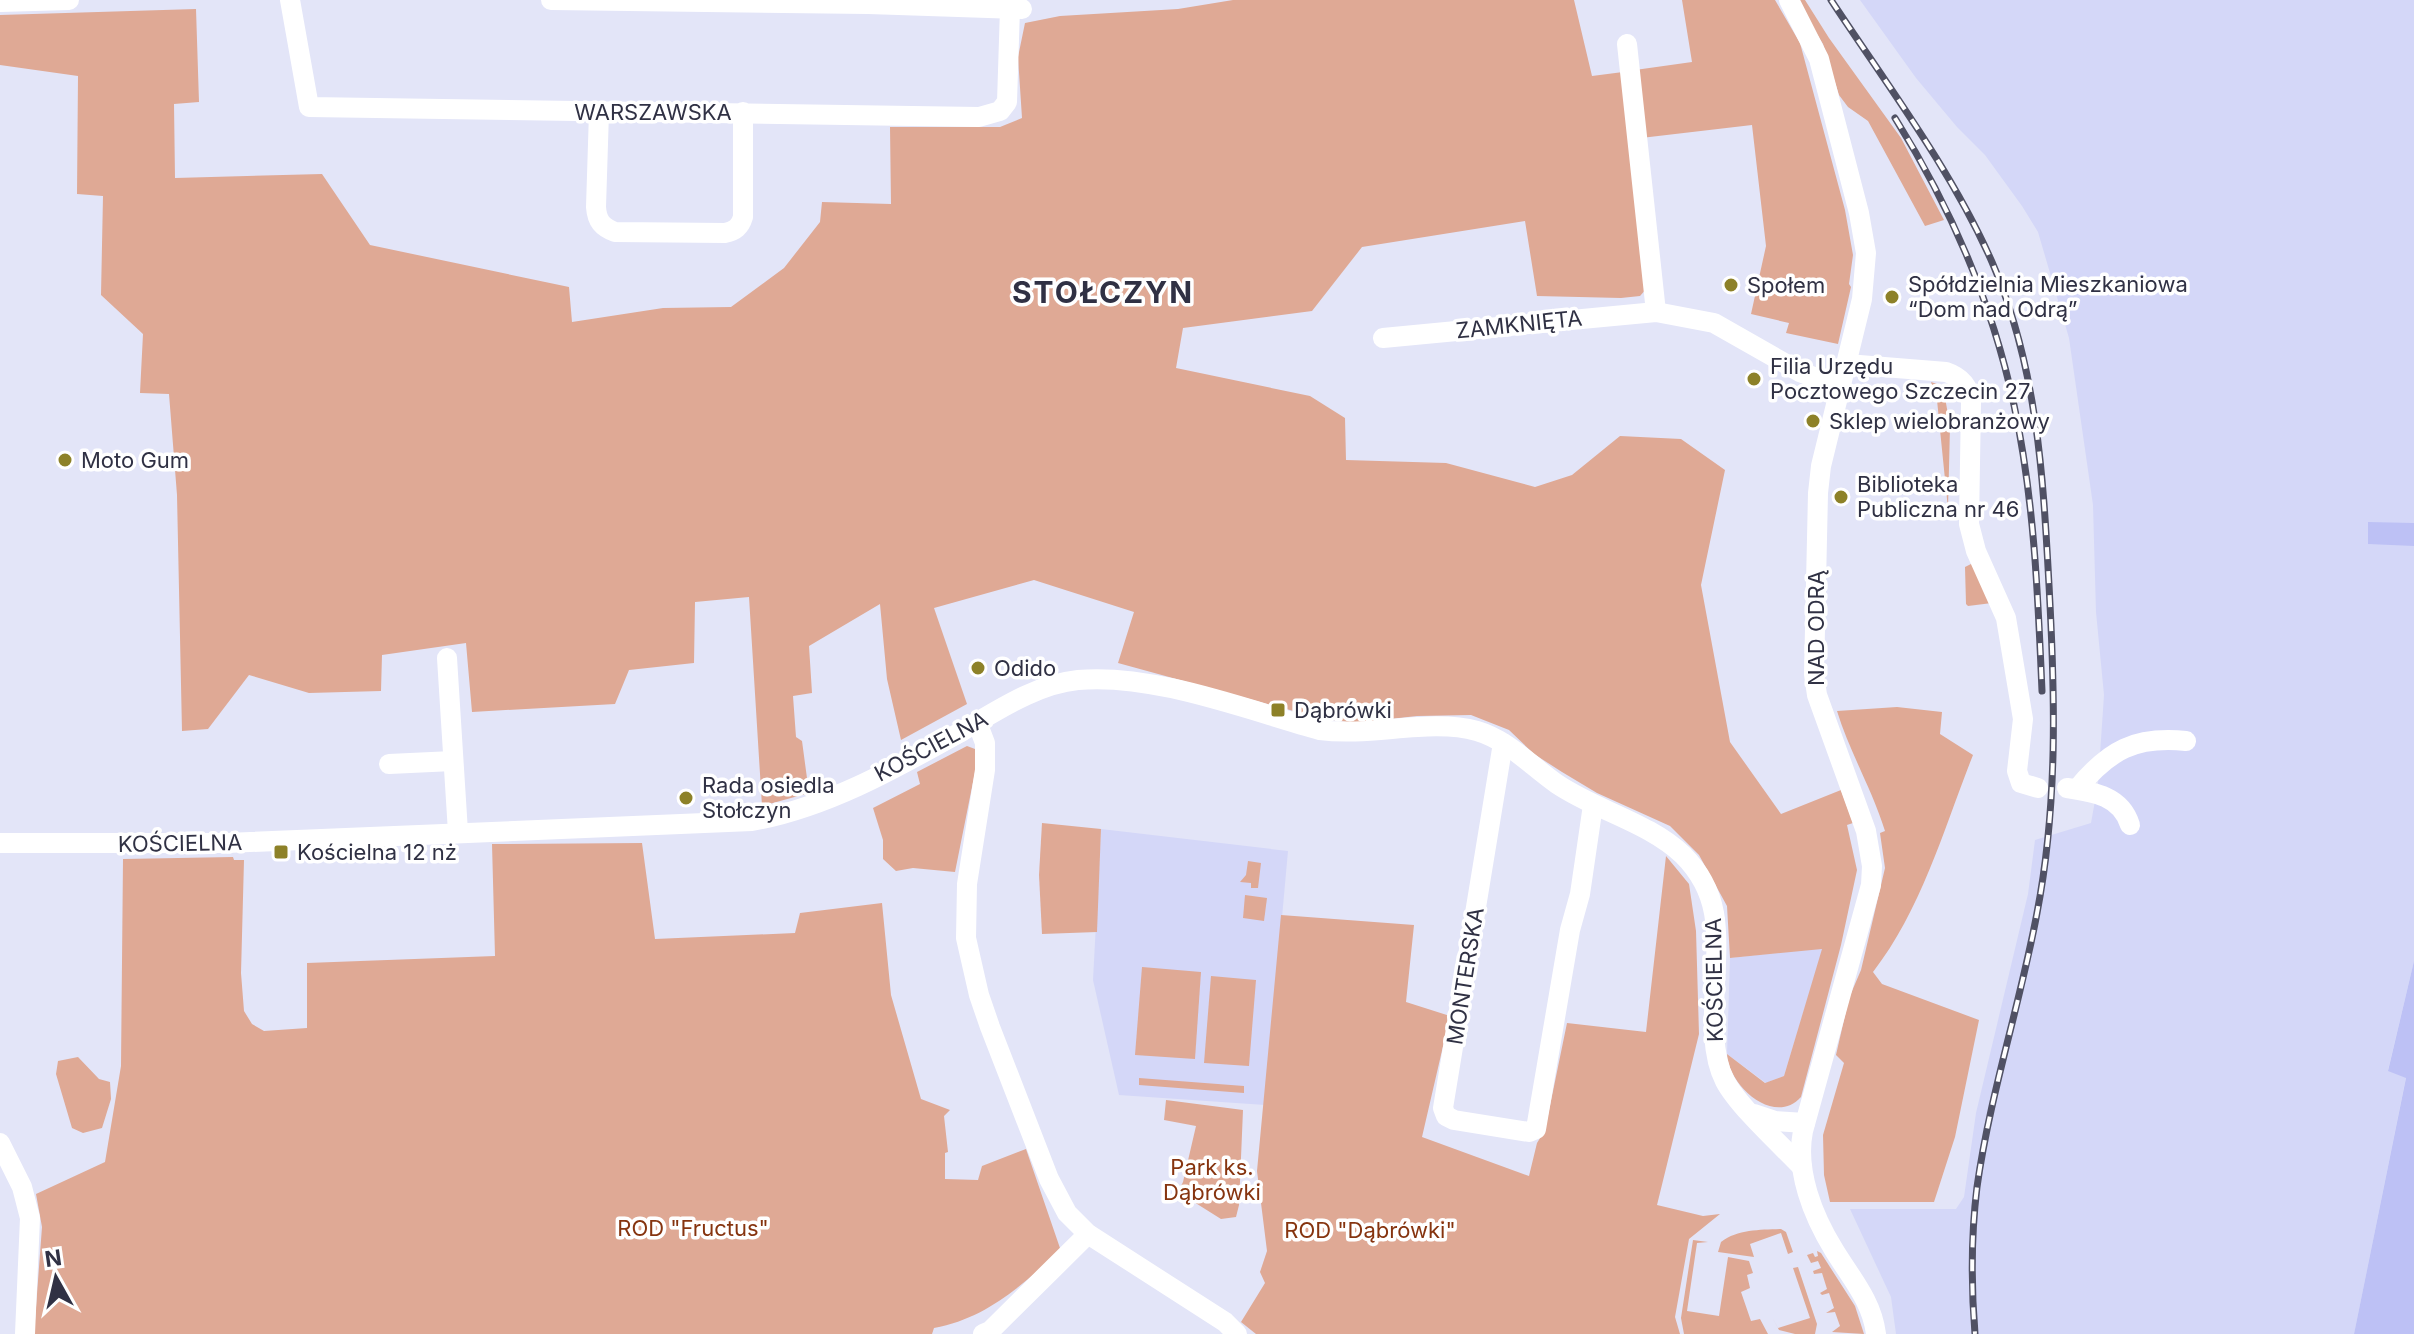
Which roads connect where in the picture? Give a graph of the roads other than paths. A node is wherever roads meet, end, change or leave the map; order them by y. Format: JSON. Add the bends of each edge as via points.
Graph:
{"nodes":[{"id":1,"x":69,"y":0,"type":"edge"},
{"id":2,"x":290,"y":0,"type":"edge"},
{"id":3,"x":551,"y":0,"type":"edge"},
{"id":4,"x":1789,"y":0,"type":"edge"},
{"id":5,"x":0,"y":2,"type":"edge"},
{"id":6,"x":1627,"y":44,"type":"dead end"},
{"id":7,"x":599,"y":112,"type":"junction"},
{"id":8,"x":743,"y":112,"type":"junction"},
{"id":9,"x":1656,"y":312,"type":"junction"},
{"id":10,"x":1383,"y":338,"type":"dead end"},
{"id":11,"x":1847,"y":364,"type":"junction"},
{"id":12,"x":1841,"y":387,"type":"junction"},
{"id":13,"x":447,"y":658,"type":"dead end"},
{"id":14,"x":977,"y":722,"type":"junction"},
{"id":15,"x":2186,"y":741,"type":"dead end"},
{"id":16,"x":1503,"y":743,"type":"junction"},
{"id":17,"x":453,"y":761,"type":"junction"},
{"id":18,"x":389,"y":764,"type":"dead end"},
{"id":19,"x":2038,"y":788,"type":"dead end"},
{"id":20,"x":1593,"y":805,"type":"junction"},
{"id":21,"x":2130,"y":825,"type":"dead end"},
{"id":22,"x":458,"y":832,"type":"junction"},
{"id":23,"x":0,"y":843,"type":"edge"},
{"id":24,"x":1749,"y":1111,"type":"junction"},
{"id":25,"x":1805,"y":1123,"type":"junction"},
{"id":26,"x":0,"y":1143,"type":"edge"},
{"id":27,"x":1802,"y":1167,"type":"junction"},
{"id":28,"x":1088,"y":1234,"type":"junction"},
{"id":29,"x":25,"y":1334,"type":"edge"},
{"id":30,"x":983,"y":1334,"type":"edge"},
{"id":31,"x":1237,"y":1334,"type":"edge"},
{"id":32,"x":1876,"y":1334,"type":"edge"}],
"edges":[{"from":1,"to":5,"type":"street"},
{"from":2,"to":7,"type":"street","name":"WARSZAWSKA","via":[[309,107]]},
{"from":3,"to":8,"type":"street","name":"WARSZAWSKA","via":[[1016,8],[1007,102],[990,115]]},
{"from":4,"to":11,"type":"street","name":"NAD ODRĄ","via":[[1819,59],[1865,242],[1865,283]]},
{"from":6,"to":9,"type":"street"},
{"from":7,"to":8,"type":"street","name":"WARSZAWSKA"},
{"from":7,"to":8,"type":"street","via":[[596,207],[604,228],[725,233],[743,217]]},
{"from":9,"to":10,"type":"street","name":"ZAMKNIĘTA"},
{"from":9,"to":12,"type":"street","name":"ZAMKNIĘTA","via":[[1714,323],[1800,372]]},
{"from":11,"to":12,"type":"street","name":"NAD ODRĄ"},
{"from":11,"to":19,"type":"street","via":[[1946,372],[1968,390],[1969,524],[2006,618],[2024,730],[2017,774],[2021,783]]},
{"from":12,"to":25,"type":"street","name":"NAD ODRĄ","via":[[1818,493],[1814,674],[1823,717],[1866,831],[1872,866]]},
{"from":13,"to":17,"type":"street"},
{"from":14,"to":16,"type":"street","name":"KOŚCIELNA","via":[[1046,687],[1109,678],[1168,687],[1320,730],[1456,728]]},
{"from":14,"to":22,"type":"street","name":"KOŚCIELNA","via":[[870,780],[787,814],[719,824]]},
{"from":14,"to":28,"type":"street","via":[[985,743],[985,770],[965,905],[973,971],[1049,1179],[1067,1213]]},
{"from":15,"to":21,"type":"street","via":[[2157,740],[2118,750],[2072,789],[2115,802]]},
{"from":16,"to":20,"type":"street","name":"KOŚCIELNA"},
{"from":16,"to":20,"type":"street","name":"MONTERSKA","via":[[1443,1108],[1454,1120],[1536,1129]]},
{"from":17,"to":18,"type":"street"},
{"from":17,"to":22,"type":"street"},
{"from":20,"to":24,"type":"street","name":"KOŚCIELNA","via":[[1671,845],[1704,883],[1716,930],[1716,1057],[1729,1087]]},
{"from":22,"to":23,"type":"street","name":"KOŚCIELNA","via":[[227,843]]},
{"from":24,"to":25,"type":"street","via":[[1775,1121]]},
{"from":24,"to":27,"type":"street","name":"KOŚCIELNA"},
{"from":25,"to":27,"type":"street","name":"NAD ODRĄ"},
{"from":26,"to":29,"type":"street","via":[[29,1213]]},
{"from":27,"to":32,"type":"street","name":"NAD ODRĄ","via":[[1822,1227],[1867,1301]]},
{"from":28,"to":30,"type":"street"},
{"from":28,"to":31,"type":"street"}]}
